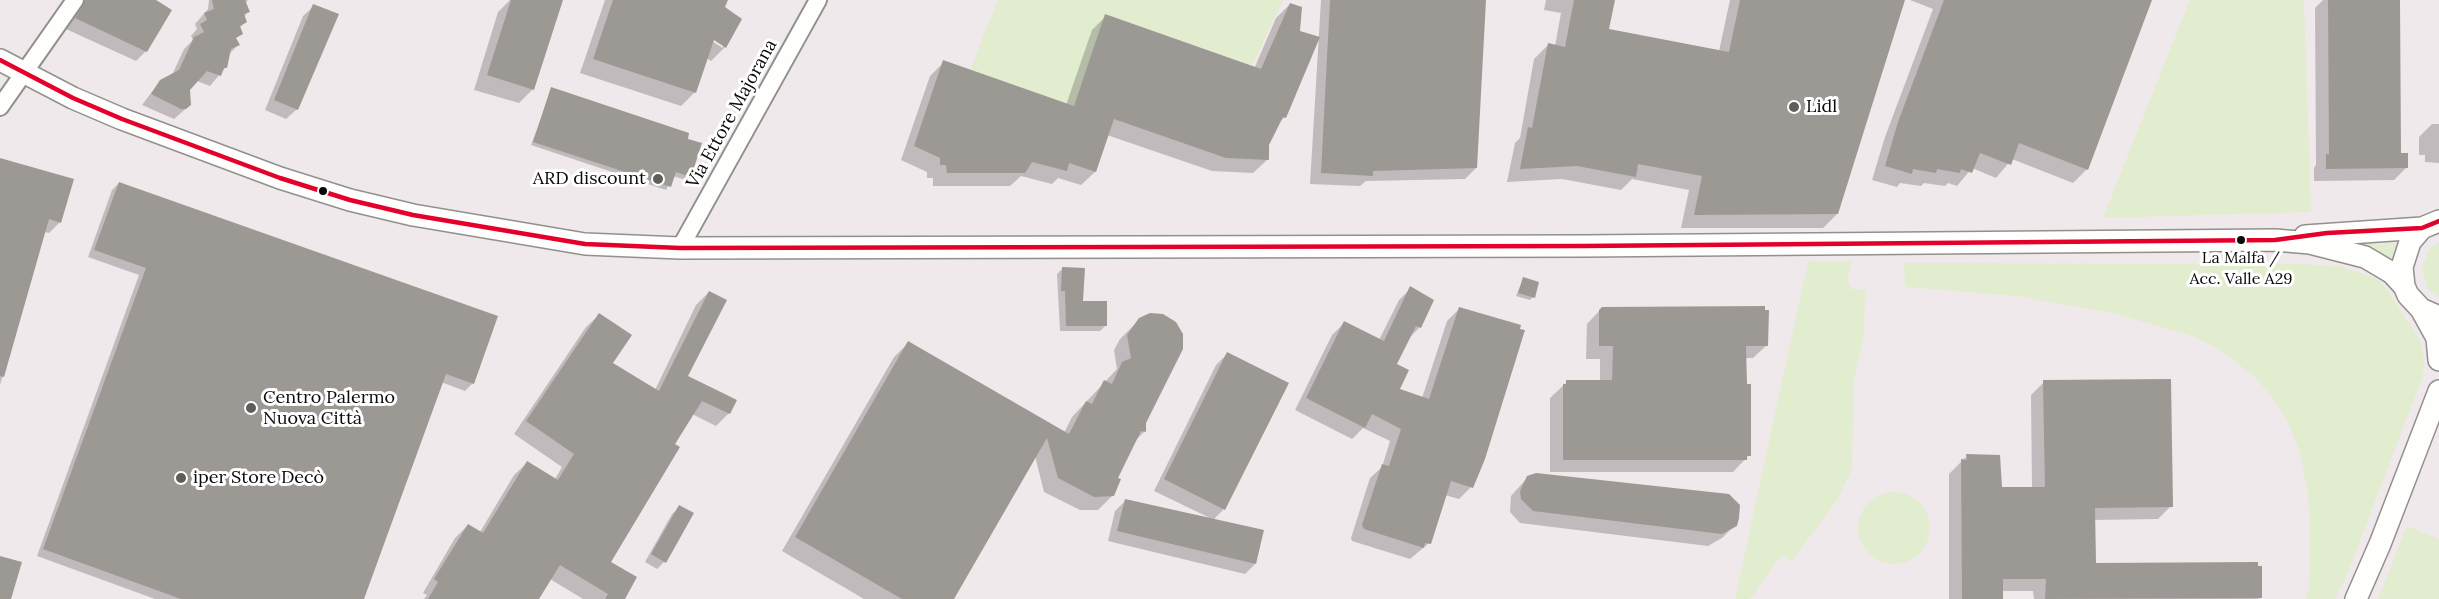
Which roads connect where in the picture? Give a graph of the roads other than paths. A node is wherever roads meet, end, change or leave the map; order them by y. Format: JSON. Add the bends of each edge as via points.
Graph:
{"nodes":[{"id":1,"x":75,"y":0,"type":"edge"},
{"id":2,"x":818,"y":0,"type":"edge"},
{"id":3,"x":0,"y":60,"type":"edge"},
{"id":4,"x":23,"y":73,"type":"junction"},
{"id":5,"x":0,"y":107,"type":"edge"},
{"id":6,"x":2431,"y":224,"type":"edge"},
{"id":7,"x":2275,"y":240,"type":"junction"},
{"id":8,"x":680,"y":248,"type":"junction"},
{"id":9,"x":2404,"y":286,"type":"junction"},
{"id":10,"x":2430,"y":313,"type":"edge"},
{"id":11,"x":2439,"y":360,"type":"edge"},
{"id":12,"x":2439,"y":391,"type":"edge"},
{"id":13,"x":2356,"y":599,"type":"edge"}],
"edges":[{"from":1,"to":4,"type":"street"},
{"from":2,"to":8,"type":"street","name":"Via Ettore Majorana"},
{"from":3,"to":4,"type":"street"},
{"from":4,"to":5,"type":"street"},
{"from":4,"to":8,"type":"street","via":[[201,151],[350,200],[433,219],[585,244]]},
{"from":6,"to":7,"type":"street"},
{"from":6,"to":9,"type":"street","via":[[2410,242],[2404,257]]},
{"from":7,"to":8,"type":"street"},
{"from":7,"to":9,"type":"street","via":[[2310,243],[2366,256]]},
{"from":9,"to":10,"type":"street"},
{"from":10,"to":11,"type":"street"},
{"from":12,"to":13,"type":"street"}]}
